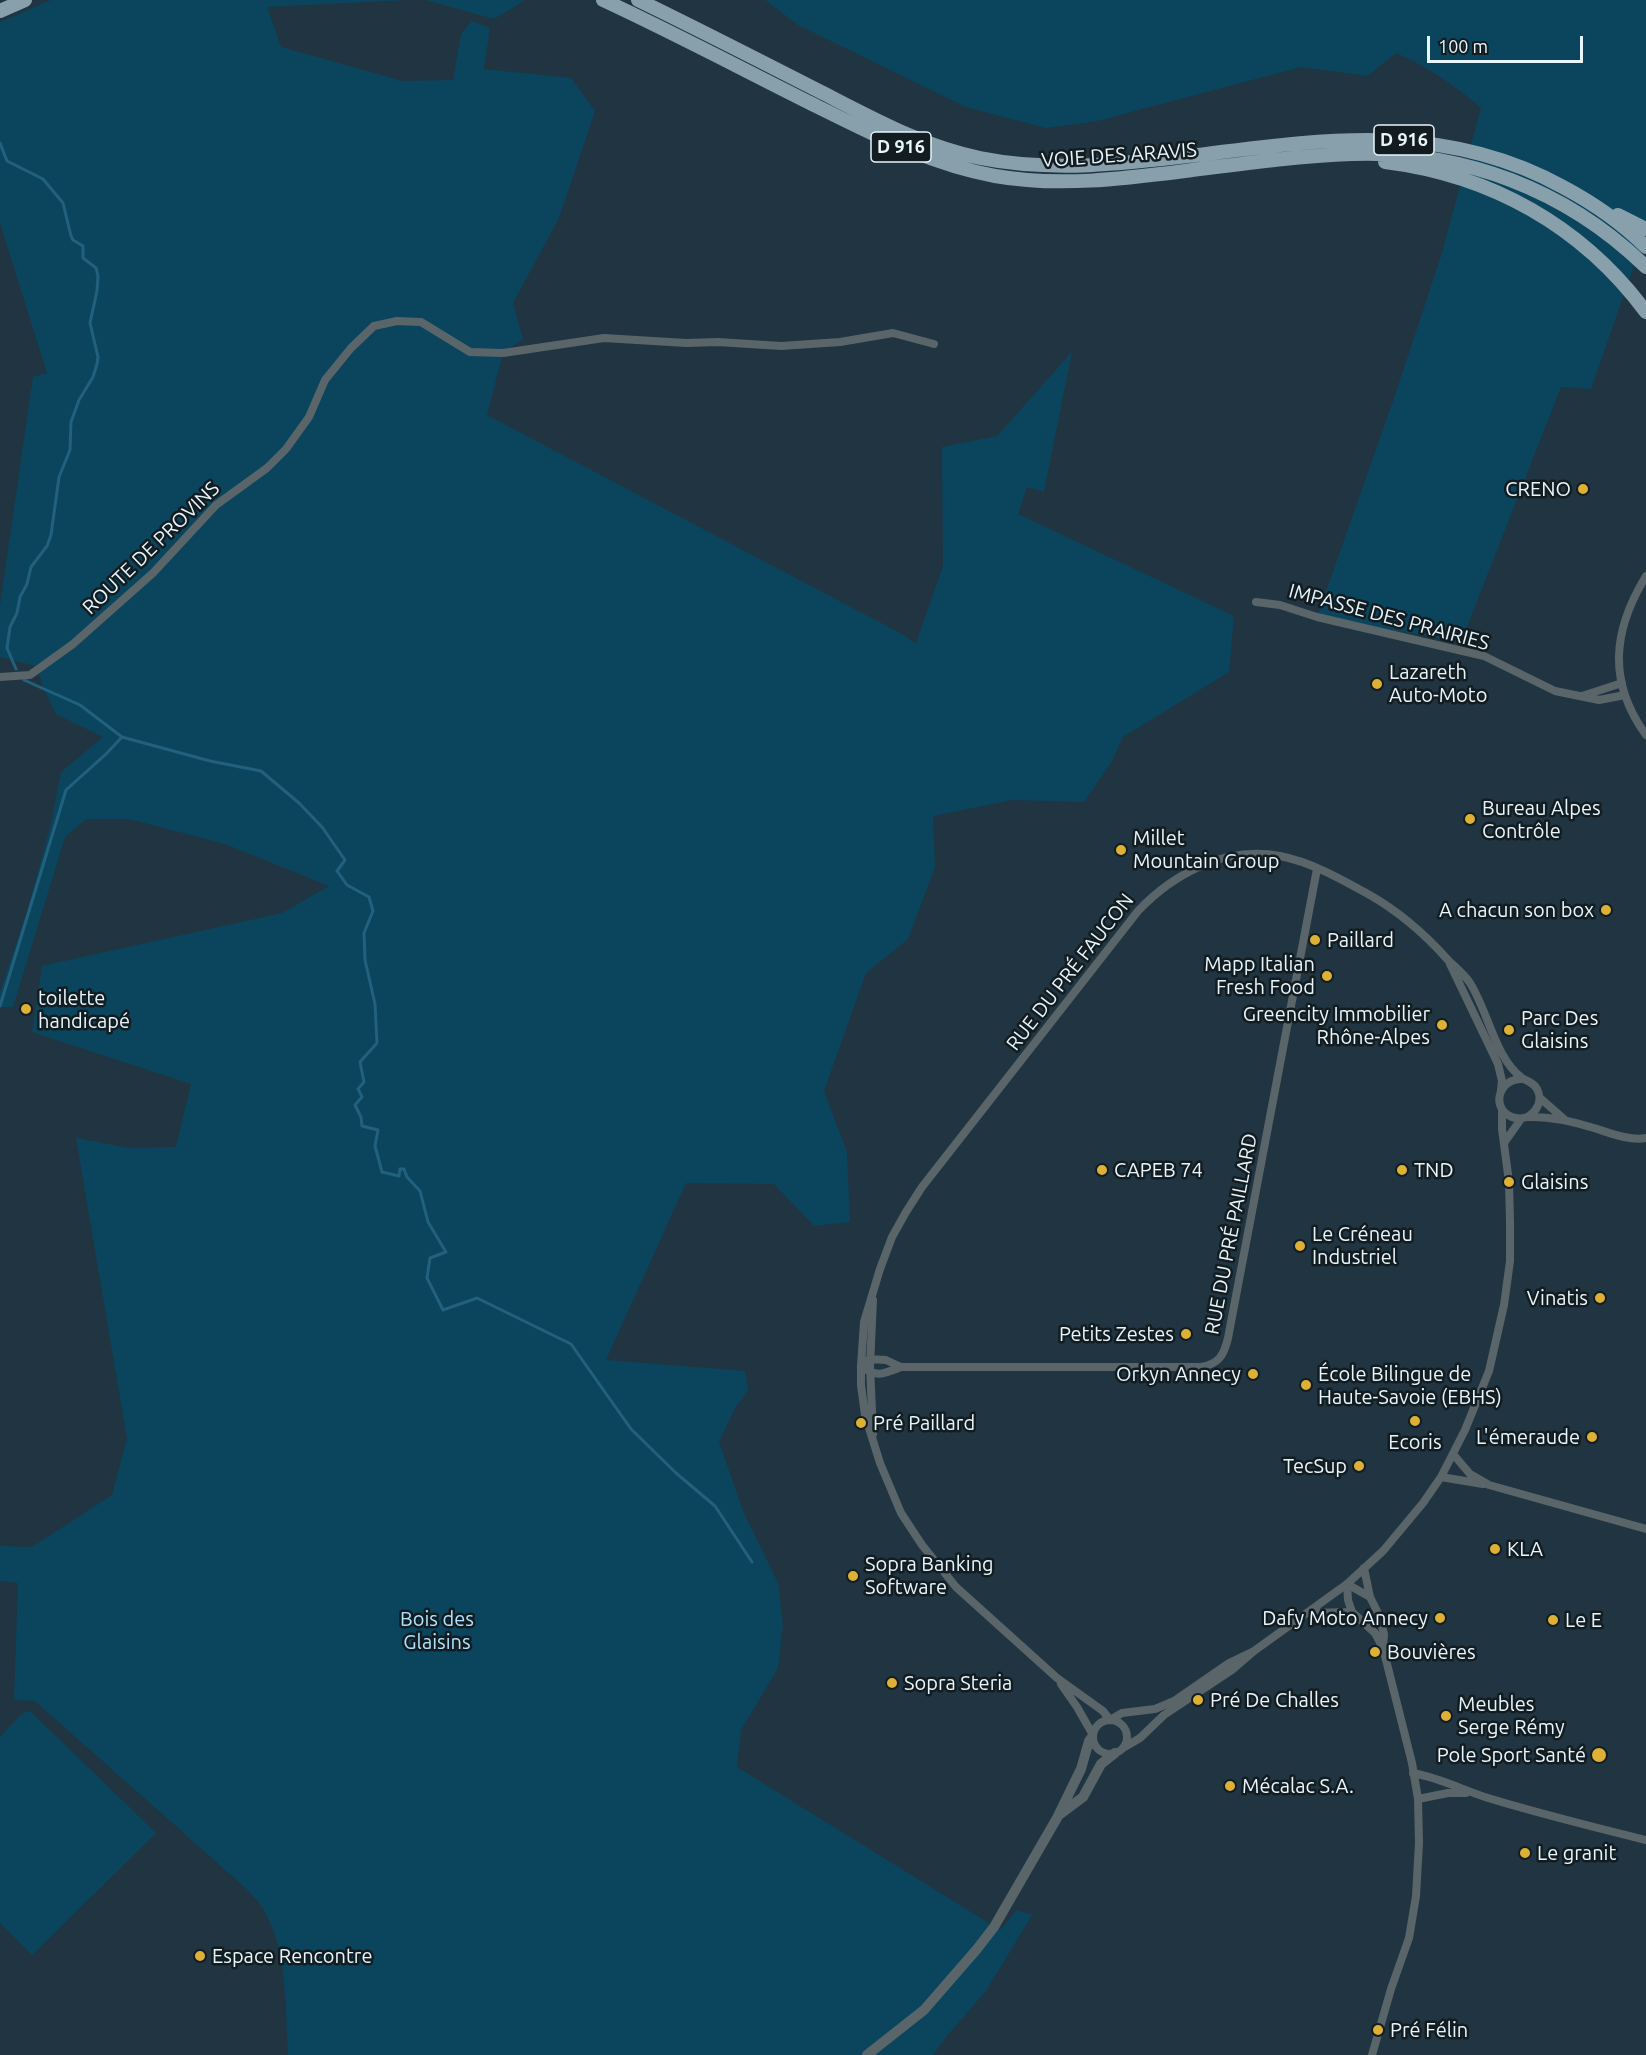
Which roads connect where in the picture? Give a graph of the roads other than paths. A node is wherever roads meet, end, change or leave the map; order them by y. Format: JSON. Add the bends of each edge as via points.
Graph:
{"nodes":[{"id":1,"x":26,"y":0,"type":"edge"},
{"id":2,"x":603,"y":0,"type":"edge"},
{"id":3,"x":638,"y":0,"type":"edge"},
{"id":4,"x":0,"y":11,"type":"edge"},
{"id":5,"x":1329,"y":155,"type":"junction"},
{"id":6,"x":1575,"y":194,"type":"junction"},
{"id":7,"x":1646,"y":229,"type":"edge"},
{"id":8,"x":1646,"y":247,"type":"edge"},
{"id":9,"x":1646,"y":267,"type":"edge"},
{"id":10,"x":1646,"y":312,"type":"edge"},
{"id":11,"x":934,"y":344,"type":"dead end"},
{"id":12,"x":1646,"y":576,"type":"edge"},
{"id":13,"x":1256,"y":602,"type":"dead end"},
{"id":14,"x":0,"y":677,"type":"edge"},
{"id":15,"x":1622,"y":683,"type":"junction"},
{"id":16,"x":1625,"y":695,"type":"junction"},
{"id":17,"x":1578,"y":697,"type":"junction"},
{"id":18,"x":1646,"y":735,"type":"edge"},
{"id":19,"x":1317,"y":869,"type":"junction"},
{"id":20,"x":1447,"y":958,"type":"junction"},
{"id":21,"x":1523,"y":1079,"type":"junction"},
{"id":22,"x":1501,"y":1091,"type":"junction"},
{"id":23,"x":1540,"y":1098,"type":"junction"},
{"id":24,"x":1502,"y":1110,"type":"junction"},
{"id":25,"x":1524,"y":1118,"type":"junction"},
{"id":26,"x":1564,"y":1120,"type":"junction"},
{"id":27,"x":1646,"y":1138,"type":"edge"},
{"id":28,"x":1504,"y":1143,"type":"junction"},
{"id":29,"x":873,"y":1291,"type":"junction"},
{"id":30,"x":870,"y":1359,"type":"junction"},
{"id":31,"x":861,"y":1366,"type":"junction"},
{"id":32,"x":901,"y":1367,"type":"junction"},
{"id":33,"x":870,"y":1373,"type":"junction"},
{"id":34,"x":873,"y":1440,"type":"junction"},
{"id":35,"x":1453,"y":1454,"type":"junction"},
{"id":36,"x":1441,"y":1477,"type":"junction"},
{"id":37,"x":1489,"y":1485,"type":"junction"},
{"id":38,"x":1646,"y":1529,"type":"edge"},
{"id":39,"x":1364,"y":1568,"type":"junction"},
{"id":40,"x":1347,"y":1584,"type":"junction"},
{"id":41,"x":1370,"y":1597,"type":"junction"},
{"id":42,"x":1352,"y":1612,"type":"junction"},
{"id":43,"x":1308,"y":1613,"type":"junction"},
{"id":44,"x":1383,"y":1647,"type":"junction"},
{"id":45,"x":1254,"y":1651,"type":"junction"},
{"id":46,"x":1057,"y":1678,"type":"junction"},
{"id":47,"x":1110,"y":1720,"type":"junction"},
{"id":48,"x":1093,"y":1736,"type":"junction"},
{"id":49,"x":1119,"y":1751,"type":"junction"},
{"id":50,"x":1413,"y":1773,"type":"junction"},
{"id":51,"x":1475,"y":1794,"type":"junction"},
{"id":52,"x":1418,"y":1799,"type":"junction"},
{"id":53,"x":1057,"y":1818,"type":"junction"},
{"id":54,"x":1646,"y":1840,"type":"edge"},
{"id":55,"x":867,"y":2055,"type":"edge"},
{"id":56,"x":1372,"y":2055,"type":"edge"}],
"edges":[{"from":1,"to":4,"type":"highway"},
{"from":2,"to":5,"type":"highway","name":"VOIE DES ARAVIS","number":"D 916","via":[[869,133],[922,156],[972,171],[1017,179],[1079,181]]},
{"from":3,"to":6,"type":"highway","name":"VOIE DES ARAVIS","number":"D 916","via":[[899,131],[980,158],[1020,164],[1096,166],[1288,143],[1393,139],[1434,143],[1494,157],[1524,167]]},
{"from":5,"to":9,"type":"highway","name":"VOIE DES ARAVIS","number":"D 916","via":[[1406,155],[1498,174],[1579,213]]},
{"from":5,"to":10,"type":"highway","via":[[1422,168],[1510,197],[1581,243]]},
{"from":6,"to":7,"type":"highway"},
{"from":6,"to":8,"type":"highway","name":"VOIE DES ARAVIS","number":"D 916","via":[[1605,212]]},
{"from":11,"to":14,"type":"street","name":"ROUTE DE PROVINS","via":[[893,333],[781,346],[604,338],[503,353],[470,352],[421,322],[397,321],[374,326],[325,380],[309,417],[267,468],[216,505],[153,573],[73,644],[30,675]]},
{"from":12,"to":15,"type":"street","via":[[1621,631]]},
{"from":13,"to":17,"type":"street","name":"IMPASSE DES PRAIRIES","via":[[1484,656],[1544,687]]},
{"from":15,"to":16,"type":"street"},
{"from":15,"to":17,"type":"street"},
{"from":16,"to":17,"type":"street","name":"IMPASSE DES PRAIRIES","via":[[1599,700]]},
{"from":16,"to":18,"type":"street"},
{"from":19,"to":20,"type":"street","name":"RUE DU PRÉ FAUCON","via":[[1406,918]]},
{"from":19,"to":29,"type":"street","name":"RUE DU PRÉ FAUCON","via":[[1271,855],[1228,858],[1191,870],[1149,900],[922,1187],[892,1237]]},
{"from":19,"to":32,"type":"street","name":"RUE DU PRÉ PAILLARD","via":[[1228,1338],[1220,1359],[1201,1367]]},
{"from":20,"to":21,"type":"street","name":"RUE DU PRÉ FAUCON","via":[[1470,982],[1506,1060]]},
{"from":20,"to":22,"type":"street","name":"RUE DU PRÉ FAUCON","via":[[1497,1064]]},
{"from":21,"to":22,"type":"street","via":[[1510,1081]]},
{"from":21,"to":23,"type":"street","via":[[1535,1086]]},
{"from":22,"to":24,"type":"street"},
{"from":23,"to":25,"type":"street","via":[[1536,1109]]},
{"from":23,"to":26,"type":"street"},
{"from":24,"to":25,"type":"street"},
{"from":24,"to":28,"type":"street"},
{"from":25,"to":26,"type":"street"},
{"from":25,"to":28,"type":"street"},
{"from":26,"to":27,"type":"street"},
{"from":28,"to":35,"type":"street","via":[[1510,1201],[1510,1261],[1502,1323],[1489,1371]]},
{"from":29,"to":30,"type":"street","name":"RUE DU PRÉ FAUCON"},
{"from":29,"to":31,"type":"street","name":"RUE DU PRÉ FAUCON","via":[[864,1322]]},
{"from":30,"to":31,"type":"street"},
{"from":30,"to":32,"type":"street","name":"RUE DU PRÉ PAILLARD","via":[[886,1360]]},
{"from":30,"to":33,"type":"street","name":"RUE DU PRÉ FAUCON"},
{"from":31,"to":33,"type":"street"},
{"from":31,"to":34,"type":"street","name":"RUE DU PRÉ FAUCON","via":[[865,1415]]},
{"from":32,"to":33,"type":"street","name":"RUE DU PRÉ PAILLARD","via":[[884,1374]]},
{"from":33,"to":34,"type":"street","name":"RUE DU PRÉ FAUCON"},
{"from":34,"to":46,"type":"street","name":"RUE DU PRÉ FAUCON","via":[[895,1501],[934,1563]]},
{"from":35,"to":36,"type":"street"},
{"from":35,"to":37,"type":"street","via":[[1470,1474]]},
{"from":36,"to":37,"type":"street"},
{"from":36,"to":39,"type":"street","via":[[1407,1523]]},
{"from":37,"to":38,"type":"street"},
{"from":39,"to":40,"type":"street"},
{"from":39,"to":41,"type":"street"},
{"from":40,"to":41,"type":"street"},
{"from":40,"to":42,"type":"street"},
{"from":40,"to":43,"type":"street"},
{"from":41,"to":44,"type":"street","via":[[1384,1634]]},
{"from":42,"to":43,"type":"street"},
{"from":42,"to":44,"type":"street","via":[[1375,1633]]},
{"from":43,"to":45,"type":"street"},
{"from":44,"to":50,"type":"street"},
{"from":45,"to":47,"type":"street","via":[[1229,1663],[1174,1701],[1155,1709],[1122,1713]]},
{"from":45,"to":49,"type":"street"},
{"from":46,"to":47,"type":"street","name":"RUE DU PRÉ FAUCON"},
{"from":46,"to":48,"type":"street","name":"RUE DU PRÉ FAUCON"},
{"from":47,"to":48,"type":"street","via":[[1100,1722]]},
{"from":47,"to":49,"type":"street","via":[[1120,1723],[1126,1731],[1127,1740]]},
{"from":48,"to":49,"type":"street","via":[[1095,1746],[1102,1752]]},
{"from":48,"to":53,"type":"street"},
{"from":49,"to":53,"type":"street","via":[[1101,1764],[1083,1797]]},
{"from":50,"to":51,"type":"street"},
{"from":50,"to":52,"type":"street"},
{"from":51,"to":52,"type":"street","via":[[1456,1792]]},
{"from":51,"to":54,"type":"street"},
{"from":52,"to":56,"type":"street","via":[[1417,1884],[1409,1938]]},
{"from":53,"to":55,"type":"street","via":[[977,1949],[924,2010]]}]}
